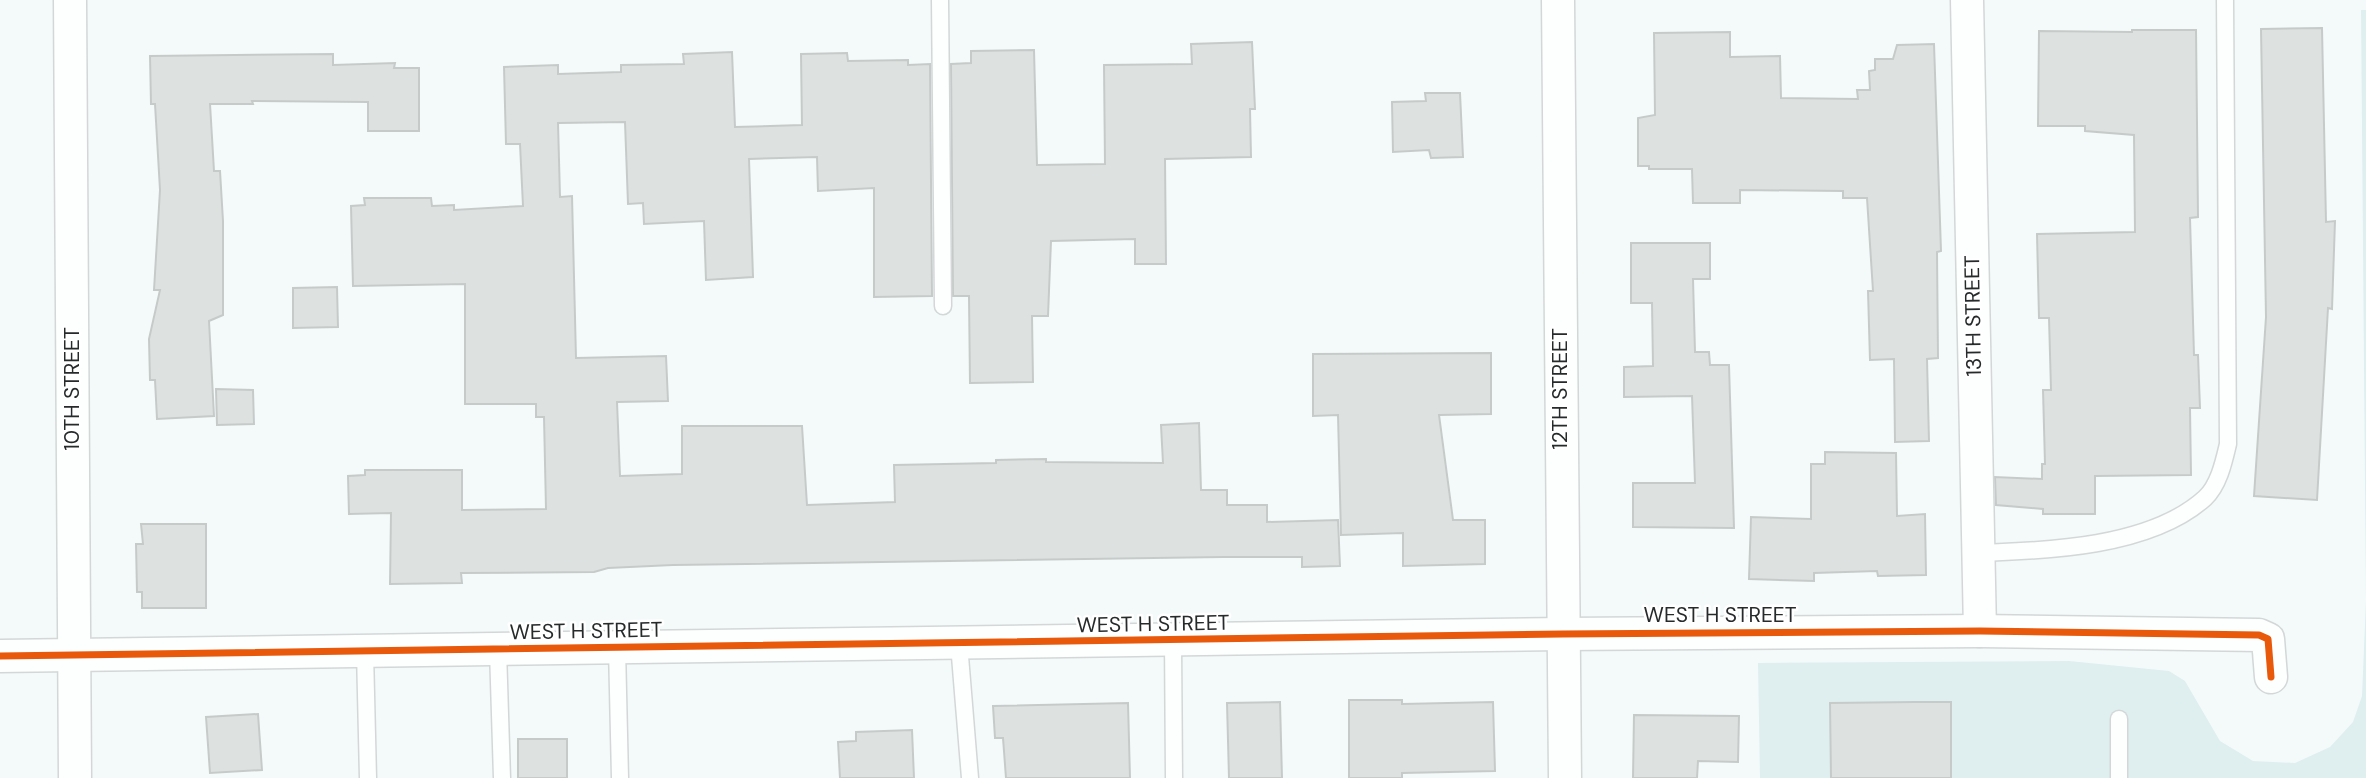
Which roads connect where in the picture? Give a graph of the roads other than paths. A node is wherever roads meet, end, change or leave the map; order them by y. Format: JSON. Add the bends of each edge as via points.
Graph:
{"nodes":[{"id":1,"x":70,"y":0,"type":"edge"},
{"id":2,"x":940,"y":0,"type":"edge"},
{"id":3,"x":1558,"y":0,"type":"edge"},
{"id":4,"x":1967,"y":0,"type":"edge"},
{"id":5,"x":2225,"y":0,"type":"edge"},
{"id":6,"x":943,"y":306,"type":"dead end"},
{"id":7,"x":1978,"y":553,"type":"junction"},
{"id":8,"x":1980,"y":631,"type":"junction"},
{"id":9,"x":1562,"y":634,"type":"junction"},
{"id":10,"x":1173,"y":641,"type":"junction"},
{"id":11,"x":959,"y":644,"type":"junction"},
{"id":12,"x":617,"y":648,"type":"junction"},
{"id":13,"x":498,"y":650,"type":"junction"},
{"id":14,"x":365,"y":652,"type":"junction"},
{"id":15,"x":74,"y":655,"type":"junction"},
{"id":16,"x":0,"y":656,"type":"edge"},
{"id":17,"x":2271,"y":677,"type":"dead end"},
{"id":18,"x":2119,"y":719,"type":"dead end"},
{"id":19,"x":75,"y":778,"type":"edge"},
{"id":20,"x":368,"y":778,"type":"edge"},
{"id":21,"x":502,"y":778,"type":"edge"},
{"id":22,"x":620,"y":778,"type":"edge"},
{"id":23,"x":971,"y":778,"type":"edge"},
{"id":24,"x":1174,"y":778,"type":"edge"},
{"id":25,"x":1565,"y":778,"type":"edge"},
{"id":26,"x":2119,"y":778,"type":"edge"}],
"edges":[{"from":1,"to":15,"type":"street","name":"10TH STREET"},
{"from":2,"to":6,"type":"lane"},
{"from":3,"to":9,"type":"street","name":"12TH STREET"},
{"from":4,"to":7,"type":"street","name":"13TH STREET"},
{"from":5,"to":7,"type":"lane","via":[[2228,444],[2222,468],[2207,496],[2182,514],[2142,531],[2086,546]]},
{"from":7,"to":8,"type":"street","name":"13TH STREET"},
{"from":8,"to":9,"type":"street","name":"WEST H STREET"},
{"from":8,"to":17,"type":"street","name":"WEST H STREET","via":[[2259,635],[2269,639]]},
{"from":9,"to":10,"type":"street","name":"WEST H STREET"},
{"from":9,"to":25,"type":"street","name":"12TH STREET"},
{"from":10,"to":11,"type":"street","name":"WEST H STREET"},
{"from":10,"to":24,"type":"lane"},
{"from":11,"to":12,"type":"street","name":"WEST H STREET"},
{"from":11,"to":23,"type":"lane"},
{"from":12,"to":13,"type":"street","name":"WEST H STREET"},
{"from":12,"to":22,"type":"lane"},
{"from":13,"to":14,"type":"street","name":"WEST H STREET"},
{"from":13,"to":21,"type":"lane"},
{"from":14,"to":15,"type":"street","name":"WEST H STREET"},
{"from":14,"to":20,"type":"lane"},
{"from":15,"to":16,"type":"street","name":"WEST H STREET"},
{"from":15,"to":19,"type":"street","name":"10TH STREET"},
{"from":18,"to":26,"type":"lane"}]}
